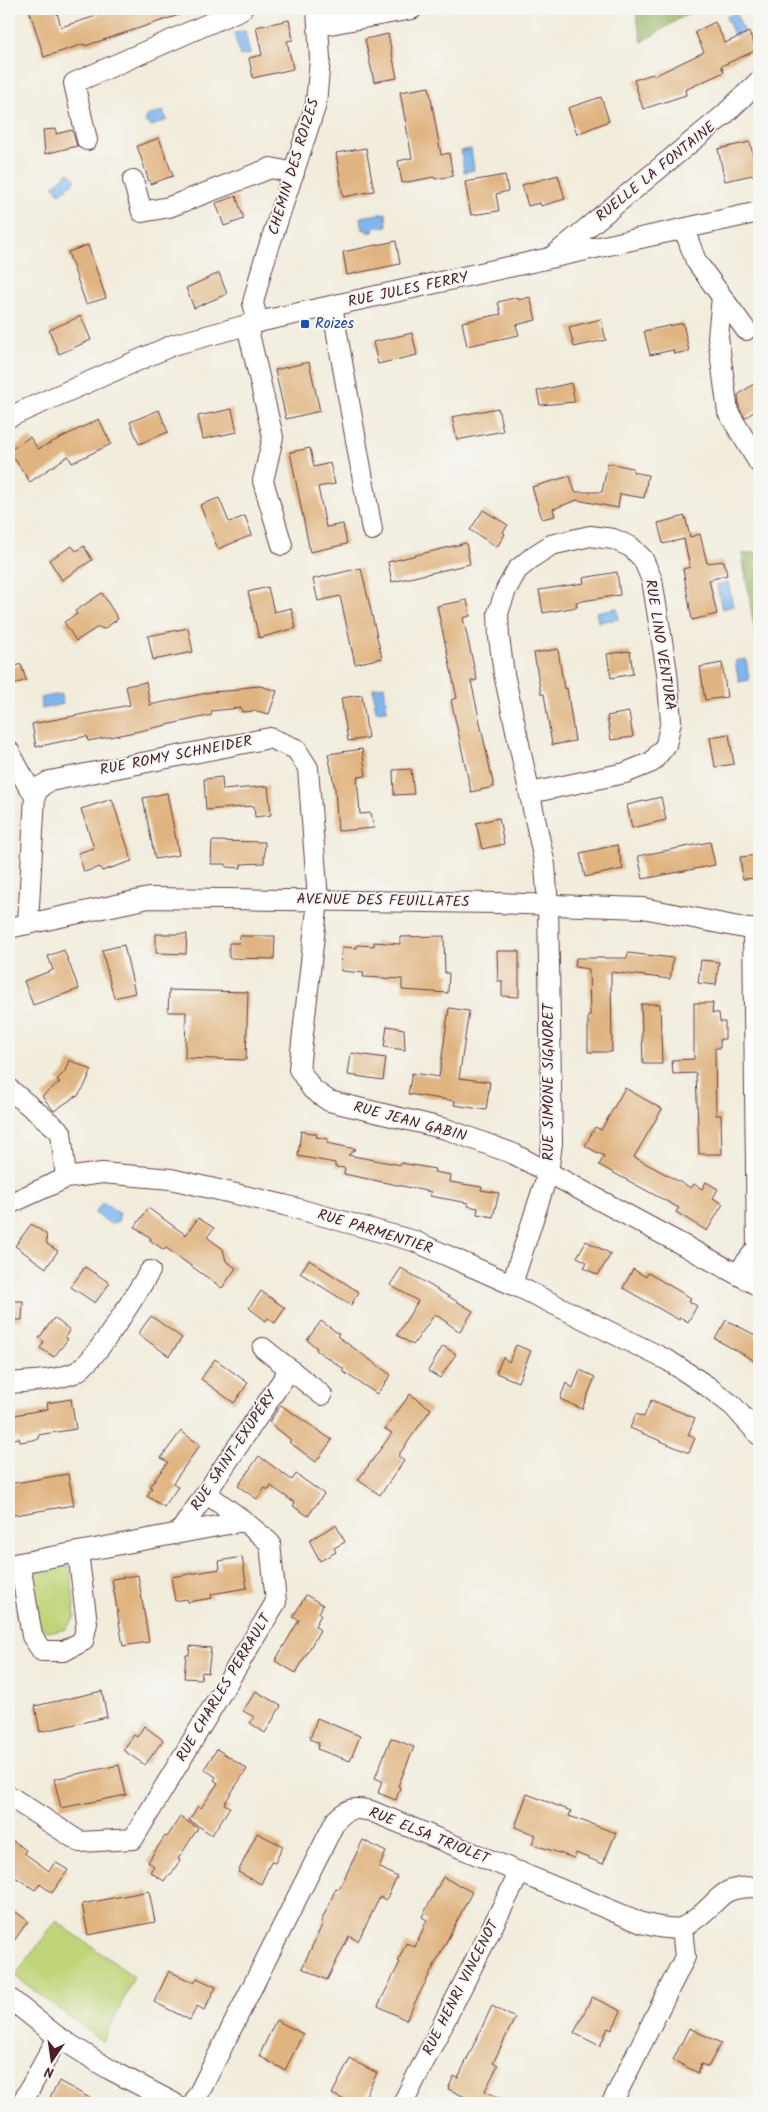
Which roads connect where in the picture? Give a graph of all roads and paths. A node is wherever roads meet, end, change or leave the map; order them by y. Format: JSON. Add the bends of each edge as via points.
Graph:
{"nodes":[{"id":1,"x":242,"y":9,"type":"edge"},
{"id":2,"x":412,"y":9,"type":"edge"},
{"id":3,"x":318,"y":18,"type":"edge"},
{"id":4,"x":759,"y":80,"type":"edge"},
{"id":5,"x":87,"y":140,"type":"dead end"},
{"id":6,"x":294,"y":173,"type":"junction"},
{"id":7,"x":133,"y":180,"type":"dead end"},
{"id":8,"x":759,"y":212,"type":"edge"},
{"id":9,"x":684,"y":229,"type":"junction"},
{"id":10,"x":550,"y":259,"type":"junction"},
{"id":11,"x":722,"y":296,"type":"junction"},
{"id":12,"x":332,"y":306,"type":"junction"},
{"id":13,"x":252,"y":324,"type":"junction"},
{"id":14,"x":746,"y":330,"type":"dead end"},
{"id":15,"x":9,"y":417,"type":"edge"},
{"id":16,"x":759,"y":463,"type":"edge"},
{"id":17,"x":372,"y":530,"type":"dead end"},
{"id":18,"x":282,"y":545,"type":"dead end"},
{"id":19,"x":9,"y":751,"type":"edge"},
{"id":20,"x":530,"y":793,"type":"junction"},
{"id":21,"x":35,"y":795,"type":"junction"},
{"id":22,"x":318,"y":900,"type":"junction"},
{"id":23,"x":548,"y":905,"type":"junction"},
{"id":24,"x":18,"y":926,"type":"edge"},
{"id":25,"x":756,"y":930,"type":"edge"},
{"id":26,"x":9,"y":1089,"type":"edge"},
{"id":27,"x":548,"y":1173,"type":"junction"},
{"id":28,"x":66,"y":1178,"type":"junction"},
{"id":29,"x":9,"y":1204,"type":"edge"},
{"id":30,"x":150,"y":1271,"type":"dead end"},
{"id":31,"x":737,"y":1274,"type":"junction"},
{"id":32,"x":512,"y":1284,"type":"junction"},
{"id":33,"x":759,"y":1286,"type":"edge"},
{"id":34,"x":263,"y":1348,"type":"dead end"},
{"id":35,"x":290,"y":1370,"type":"junction"},
{"id":36,"x":9,"y":1383,"type":"edge"},
{"id":37,"x":322,"y":1395,"type":"dead end"},
{"id":38,"x":759,"y":1435,"type":"edge"},
{"id":39,"x":206,"y":1493,"type":"junction"},
{"id":40,"x":244,"y":1520,"type":"junction"},
{"id":41,"x":178,"y":1533,"type":"junction"},
{"id":42,"x":78,"y":1552,"type":"junction"},
{"id":43,"x":14,"y":1564,"type":"edge"},
{"id":44,"x":9,"y":1796,"type":"edge"},
{"id":45,"x":520,"y":1872,"type":"junction"},
{"id":46,"x":759,"y":1887,"type":"edge"},
{"id":47,"x":682,"y":1928,"type":"junction"},
{"id":48,"x":9,"y":1998,"type":"edge"},
{"id":49,"x":58,"y":2037,"type":"junction"},
{"id":50,"x":22,"y":2103,"type":"edge"},
{"id":51,"x":174,"y":2103,"type":"edge"},
{"id":52,"x":194,"y":2103,"type":"edge"},
{"id":53,"x":403,"y":2103,"type":"edge"},
{"id":54,"x":612,"y":2103,"type":"edge"}],
"edges":[{"from":1,"to":5,"type":"street","via":[[74,83]]},
{"from":2,"to":3,"type":"street"},
{"from":3,"to":6,"type":"street","name":"CHEMIN DES ROIZES","via":[[320,59],[316,104]]},
{"from":4,"to":10,"type":"street","name":"RUELLE LA FONTAINE","via":[[724,115]]},
{"from":6,"to":7,"type":"street","via":[[271,168],[169,207],[142,212]]},
{"from":6,"to":13,"type":"street","name":"CHEMIN DES ROIZES","via":[[262,268],[253,303]]},
{"from":8,"to":9,"type":"street","name":"RUE JULES FERRY"},
{"from":9,"to":10,"type":"street","name":"RUE JULES FERRY"},
{"from":9,"to":11,"type":"street","via":[[696,261]]},
{"from":10,"to":12,"type":"street","name":"RUE JULES FERRY"},
{"from":11,"to":14,"type":"street"},
{"from":11,"to":16,"type":"street","via":[[718,337],[728,412]]},
{"from":12,"to":13,"type":"street","name":"RUE JULES FERRY"},
{"from":12,"to":17,"type":"street"},
{"from":13,"to":15,"type":"street","name":"RUE JULES FERRY","via":[[173,345]]},
{"from":13,"to":18,"type":"street","name":"CHEMIN DES ROIZES","via":[[272,437],[264,481]]},
{"from":19,"to":21,"type":"street"},
{"from":20,"to":20,"type":"street","name":"RUE LINO VENTURA","via":[[504,674],[498,614],[517,570],[534,556],[551,545],[590,536],[613,539],[631,547],[643,559],[652,580],[669,692],[671,722],[666,745],[652,762],[625,773]]},
{"from":20,"to":23,"type":"street","name":"RUE LINO VENTURA","via":[[545,865]]},
{"from":21,"to":22,"type":"street","name":"RUE ROMY SCHNEIDER","via":[[50,781],[270,738],[296,749],[308,768]]},
{"from":21,"to":24,"type":"street"},
{"from":22,"to":23,"type":"street","name":"AVENUE DES FEUILLATES"},
{"from":22,"to":24,"type":"street","name":"AVENUE DES FEUILLATES","via":[[149,898]]},
{"from":22,"to":27,"type":"street","name":"RUE JEAN GABIN","via":[[299,1069],[312,1088],[329,1101],[446,1129],[514,1154]]},
{"from":23,"to":25,"type":"street","name":"AVENUE DES FEUILLATES","via":[[643,908]]},
{"from":23,"to":27,"type":"street","name":"RUE SIMONE SIGNORET","via":[[552,1143]]},
{"from":25,"to":31,"type":"street","via":[[757,1248]]},
{"from":26,"to":28,"type":"street","via":[[61,1132]]},
{"from":27,"to":31,"type":"street","name":"RUE JEAN GABIN"},
{"from":27,"to":32,"type":"street","name":"RUE SIMONE SIGNORET"},
{"from":28,"to":29,"type":"street","name":"RUE PARMENTIER"},
{"from":28,"to":32,"type":"street","name":"RUE PARMENTIER","via":[[102,1173],[171,1179],[284,1205],[414,1241]]},
{"from":30,"to":36,"type":"street","via":[[98,1350],[76,1372]]},
{"from":31,"to":33,"type":"street","name":"RUE JEAN GABIN"},
{"from":32,"to":38,"type":"street","name":"RUE PARMENTIER","via":[[669,1361],[733,1406]]},
{"from":34,"to":35,"type":"street"},
{"from":35,"to":37,"type":"street"},
{"from":35,"to":39,"type":"street","name":"RUE SAINT-EXUPÉRY"},
{"from":39,"to":40,"type":"street"},
{"from":39,"to":41,"type":"street","name":"RUE SAINT-EXUPÉRY"},
{"from":40,"to":41,"type":"street"},
{"from":40,"to":44,"type":"street","name":"RUE CHARLES PERRAULT","via":[[270,1543],[276,1602],[133,1839],[80,1842]]},
{"from":41,"to":42,"type":"street"},
{"from":42,"to":43,"type":"street"},
{"from":42,"to":43,"type":"street","via":[[87,1623],[83,1641],[64,1651],[42,1651],[32,1636]]},
{"from":45,"to":47,"type":"street","name":"RUE ELSA TRIOLET","via":[[642,1923]]},
{"from":45,"to":52,"type":"street","name":"RUE ELSA TRIOLET","via":[[348,1801]]},
{"from":45,"to":53,"type":"street","name":"RUE HENRI VINCENOT"},
{"from":46,"to":47,"type":"street","via":[[730,1890]]},
{"from":47,"to":54,"type":"street","via":[[685,1958]]},
{"from":48,"to":49,"type":"street"},
{"from":49,"to":50,"type":"street"},
{"from":49,"to":51,"type":"street","via":[[109,2069]]}]}
